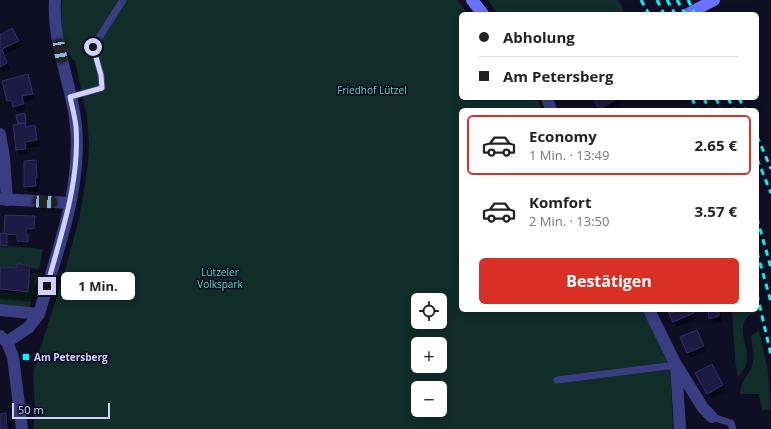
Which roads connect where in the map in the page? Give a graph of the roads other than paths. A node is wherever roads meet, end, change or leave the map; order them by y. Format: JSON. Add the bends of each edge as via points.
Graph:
{"nodes":[{"id":1,"x":55,"y":0,"type":"edge"},
{"id":2,"x":123,"y":0,"type":"edge"},
{"id":3,"x":472,"y":0,"type":"edge"},
{"id":4,"x":714,"y":0,"type":"edge"},
{"id":5,"x":481,"y":12,"type":"edge"},
{"id":6,"x":692,"y":12,"type":"edge"},
{"id":7,"x":70,"y":97,"type":"junction"},
{"id":8,"x":0,"y":134,"type":"edge"},
{"id":9,"x":3,"y":199,"type":"edge"},
{"id":10,"x":70,"y":203,"type":"junction"},
{"id":11,"x":0,"y":310,"type":"edge"},
{"id":12,"x":650,"y":312,"type":"edge"},
{"id":13,"x":39,"y":314,"type":"junction"},
{"id":14,"x":4,"y":339,"type":"edge"},
{"id":15,"x":676,"y":365,"type":"junction"},
{"id":16,"x":557,"y":380,"type":"dead end"},
{"id":17,"x":712,"y":416,"type":"joint"},
{"id":18,"x":22,"y":429,"type":"edge"},
{"id":19,"x":680,"y":429,"type":"edge"},
{"id":20,"x":733,"y":429,"type":"edge"}],
"edges":[{"from":1,"to":7,"type":"street","via":[[57,36]]},
{"from":2,"to":7,"type":"lane","via":[[93,47],[102,88]]},
{"from":3,"to":5,"type":"main road"},
{"from":4,"to":6,"type":"main road"},
{"from":7,"to":10,"type":"street","via":[[76,126],[74,178]]},
{"from":8,"to":9,"type":"street","via":[[4,158]]},
{"from":9,"to":10,"type":"street"},
{"from":10,"to":13,"type":"street"},
{"from":11,"to":13,"type":"street"},
{"from":12,"to":15,"type":"street"},
{"from":13,"to":14,"type":"street","via":[[29,327]]},
{"from":14,"to":18,"type":"street","via":[[15,364]]},
{"from":15,"to":16,"type":"lane"},
{"from":15,"to":17,"type":"street","via":[[703,408]]},
{"from":15,"to":19,"type":"street"},
{"from":17,"to":20,"type":"lane","via":[[731,424]]}]}
